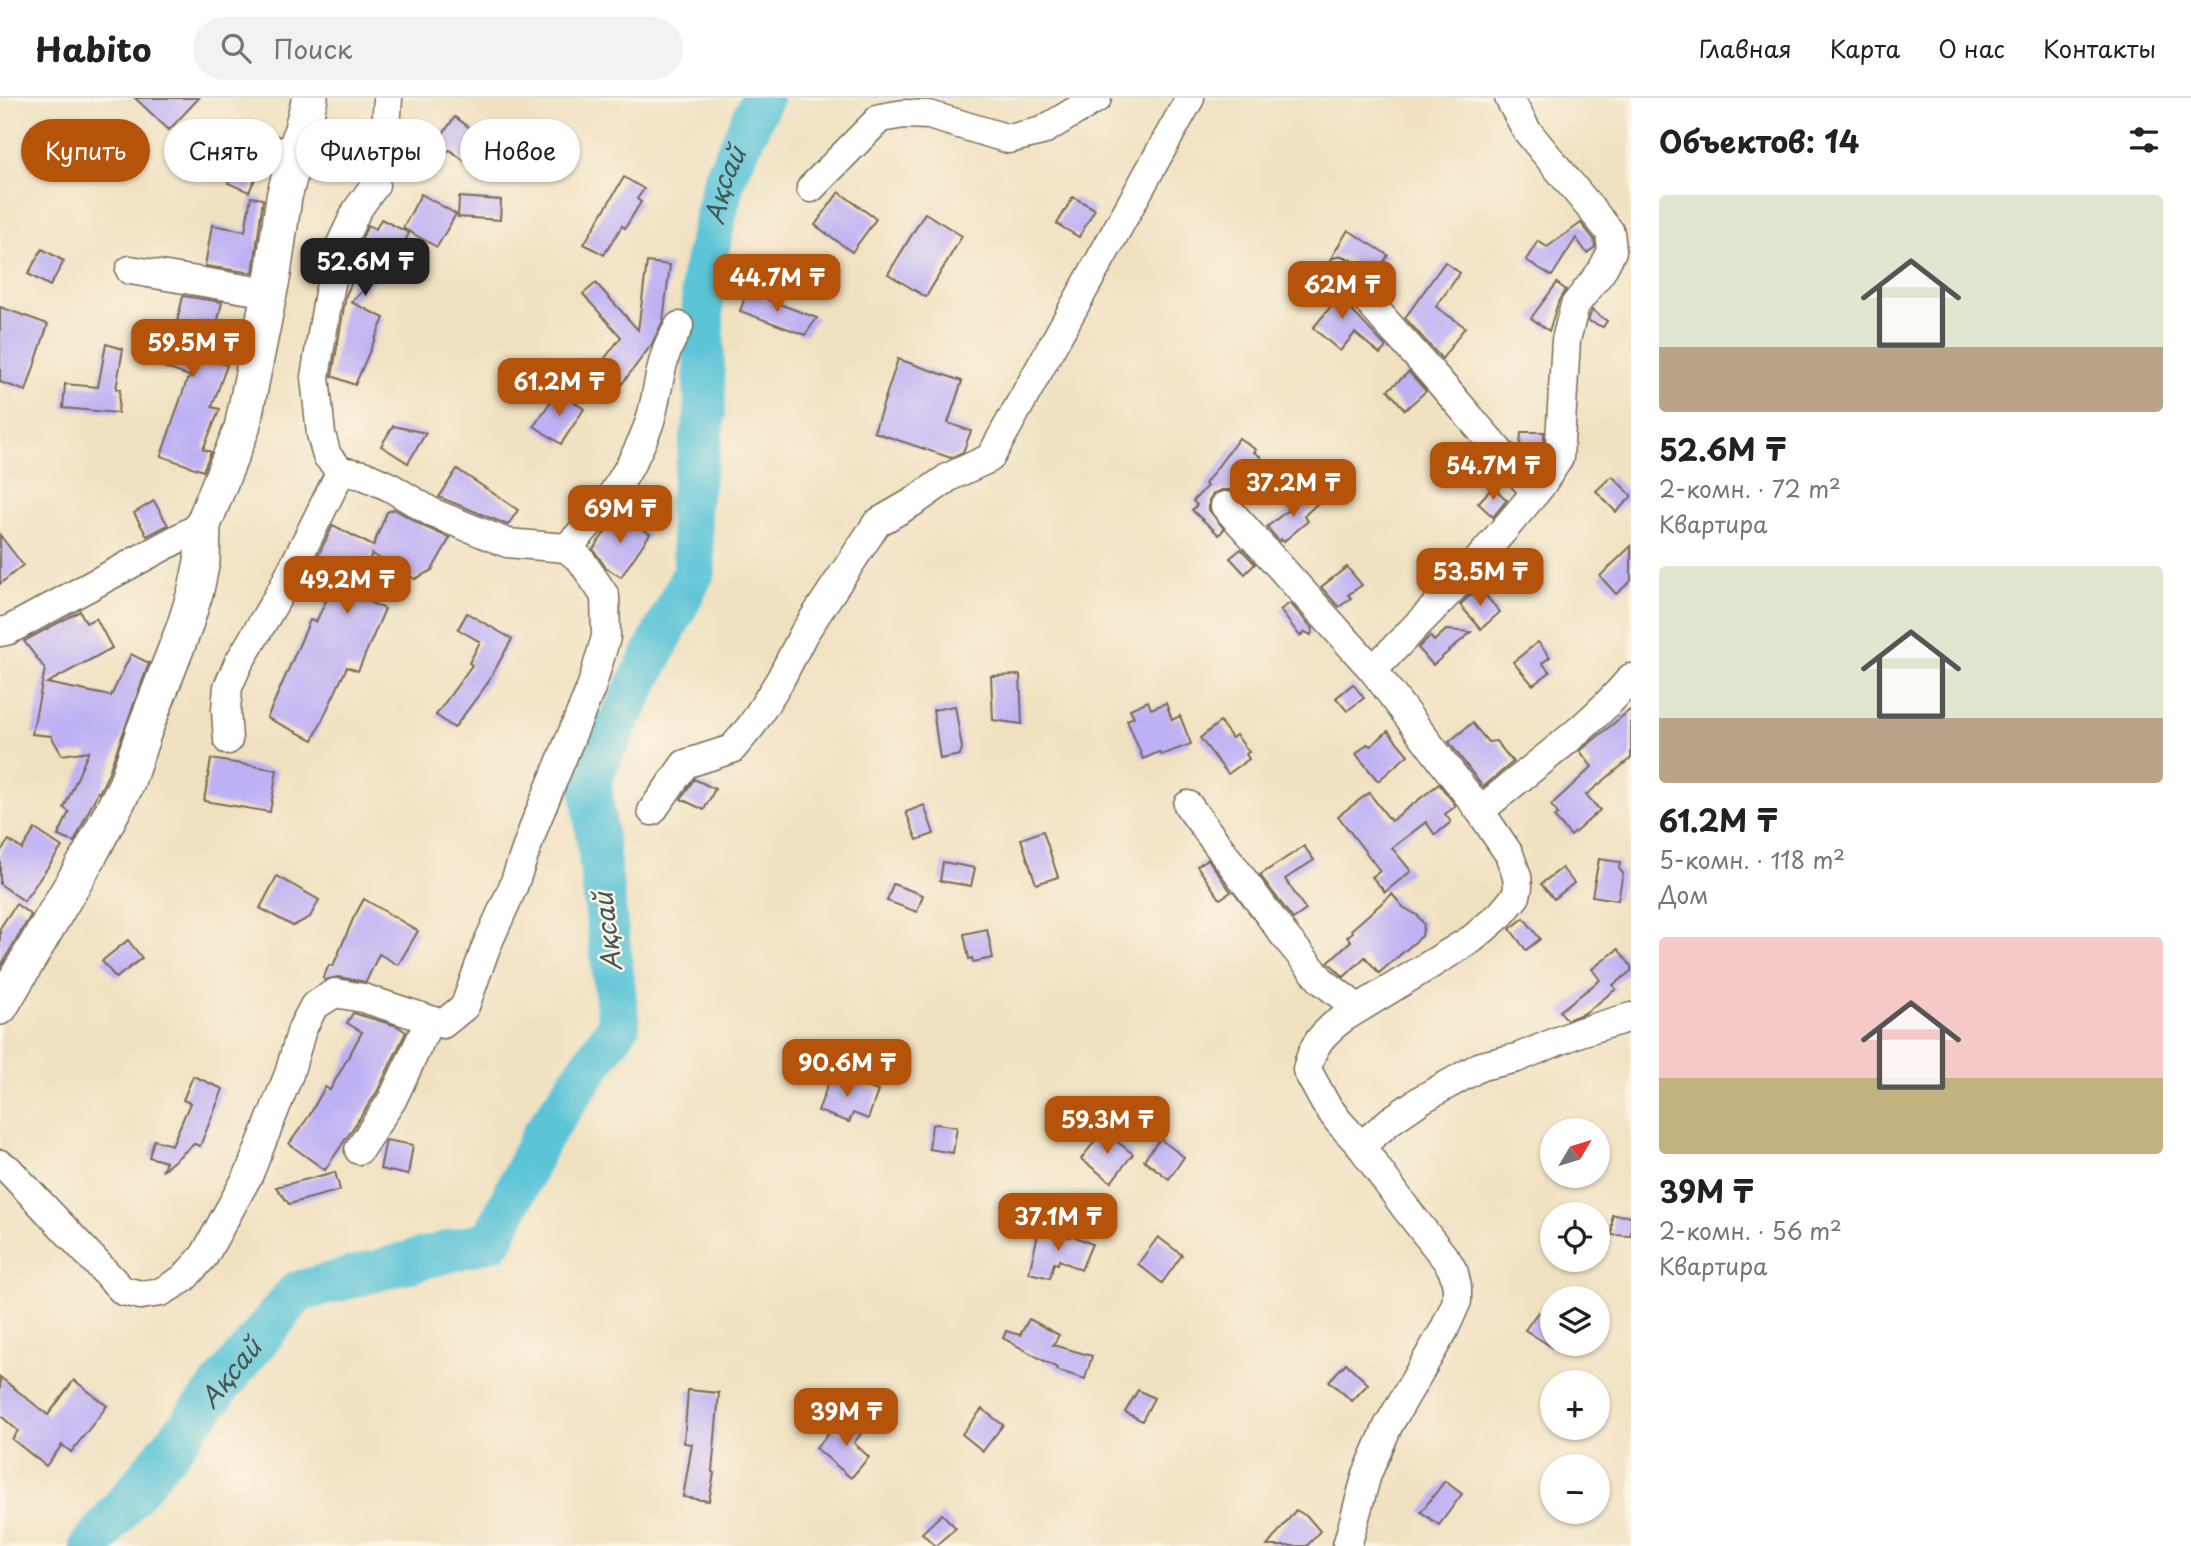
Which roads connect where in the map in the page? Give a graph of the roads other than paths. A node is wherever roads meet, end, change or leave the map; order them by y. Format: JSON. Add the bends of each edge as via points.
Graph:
{"nodes":[{"id":1,"x":310,"y":98,"type":"edge"},
{"id":2,"x":388,"y":98,"type":"edge"},
{"id":3,"x":1097,"y":98,"type":"edge"},
{"id":4,"x":1190,"y":98,"type":"edge"},
{"id":5,"x":1509,"y":98,"type":"edge"},
{"id":6,"x":282,"y":154,"type":"edge"},
{"id":7,"x":294,"y":158,"type":"junction"},
{"id":8,"x":811,"y":188,"type":"dead end"},
{"id":9,"x":130,"y":270,"type":"dead end"},
{"id":10,"x":1339,"y":272,"type":"dead end"},
{"id":11,"x":269,"y":293,"type":"junction"},
{"id":12,"x":678,"y":326,"type":"dead end"},
{"id":13,"x":341,"y":471,"type":"junction"},
{"id":14,"x":1536,"y":492,"type":"junction"},
{"id":15,"x":1225,"y":506,"type":"dead end"},
{"id":16,"x":203,"y":525,"type":"junction"},
{"id":17,"x":566,"y":548,"type":"junction"},
{"id":18,"x":0,"y":632,"type":"edge"},
{"id":19,"x":1373,"y":670,"type":"junction"},
{"id":20,"x":1631,"y":678,"type":"edge"},
{"id":21,"x":228,"y":740,"type":"dead end"},
{"id":22,"x":1188,"y":805,"type":"dead end"},
{"id":23,"x":652,"y":811,"type":"dead end"},
{"id":24,"x":1480,"y":811,"type":"junction"},
{"id":25,"x":0,"y":1007,"type":"edge"},
{"id":26,"x":1357,"y":1008,"type":"junction"},
{"id":27,"x":1631,"y":1017,"type":"edge"},
{"id":28,"x":430,"y":1020,"type":"junction"},
{"id":29,"x":1362,"y":1146,"type":"junction"},
{"id":30,"x":359,"y":1150,"type":"dead end"},
{"id":31,"x":0,"y":1164,"type":"edge"},
{"id":32,"x":1347,"y":1546,"type":"edge"}],
"edges":[{"from":1,"to":7,"type":"street"},
{"from":2,"to":13,"type":"street","via":[[375,185],[339,248],[315,377],[327,456]]},
{"from":3,"to":8,"type":"street","via":[[1042,131],[1009,139],[929,115],[880,118]]},
{"from":4,"to":23,"type":"street","via":[[990,458],[949,477],[877,523],[804,633],[752,725],[732,749],[685,764]]},
{"from":5,"to":14,"type":"street","via":[[1527,131],[1610,232],[1612,251],[1575,305],[1566,340],[1559,458]]},
{"from":6,"to":7,"type":"street"},
{"from":7,"to":11,"type":"street"},
{"from":9,"to":11,"type":"street"},
{"from":10,"to":14,"type":"street"},
{"from":11,"to":16,"type":"street","via":[[242,428]]},
{"from":12,"to":17,"type":"street","via":[[666,351],[650,422],[633,459],[608,503]]},
{"from":13,"to":17,"type":"street","via":[[363,474],[433,513],[507,543]]},
{"from":13,"to":21,"type":"street","via":[[233,675],[226,710]]},
{"from":14,"to":19,"type":"street","via":[[1463,578]]},
{"from":15,"to":19,"type":"street"},
{"from":16,"to":18,"type":"street"},
{"from":16,"to":25,"type":"street","via":[[196,590],[126,785]]},
{"from":17,"to":28,"type":"street","via":[[581,560],[605,596],[606,637],[591,688],[464,1006],[443,1024]]},
{"from":19,"to":24,"type":"street"},
{"from":20,"to":24,"type":"street","via":[[1591,720]]},
{"from":22,"to":26,"type":"street","via":[[1291,944],[1321,980]]},
{"from":24,"to":26,"type":"street","via":[[1508,854],[1517,876],[1516,896],[1472,939]]},
{"from":26,"to":29,"type":"street","via":[[1328,1029],[1310,1053],[1307,1070],[1325,1103]]},
{"from":27,"to":29,"type":"street","via":[[1517,1058],[1481,1066],[1422,1099]]},
{"from":28,"to":30,"type":"street","via":[[392,1100]]},
{"from":28,"to":31,"type":"street","via":[[335,993],[314,1006],[249,1174],[204,1256],[183,1279],[161,1292],[141,1295],[123,1291]]},
{"from":29,"to":32,"type":"street","via":[[1448,1262],[1457,1301],[1388,1426],[1367,1474]]}]}
